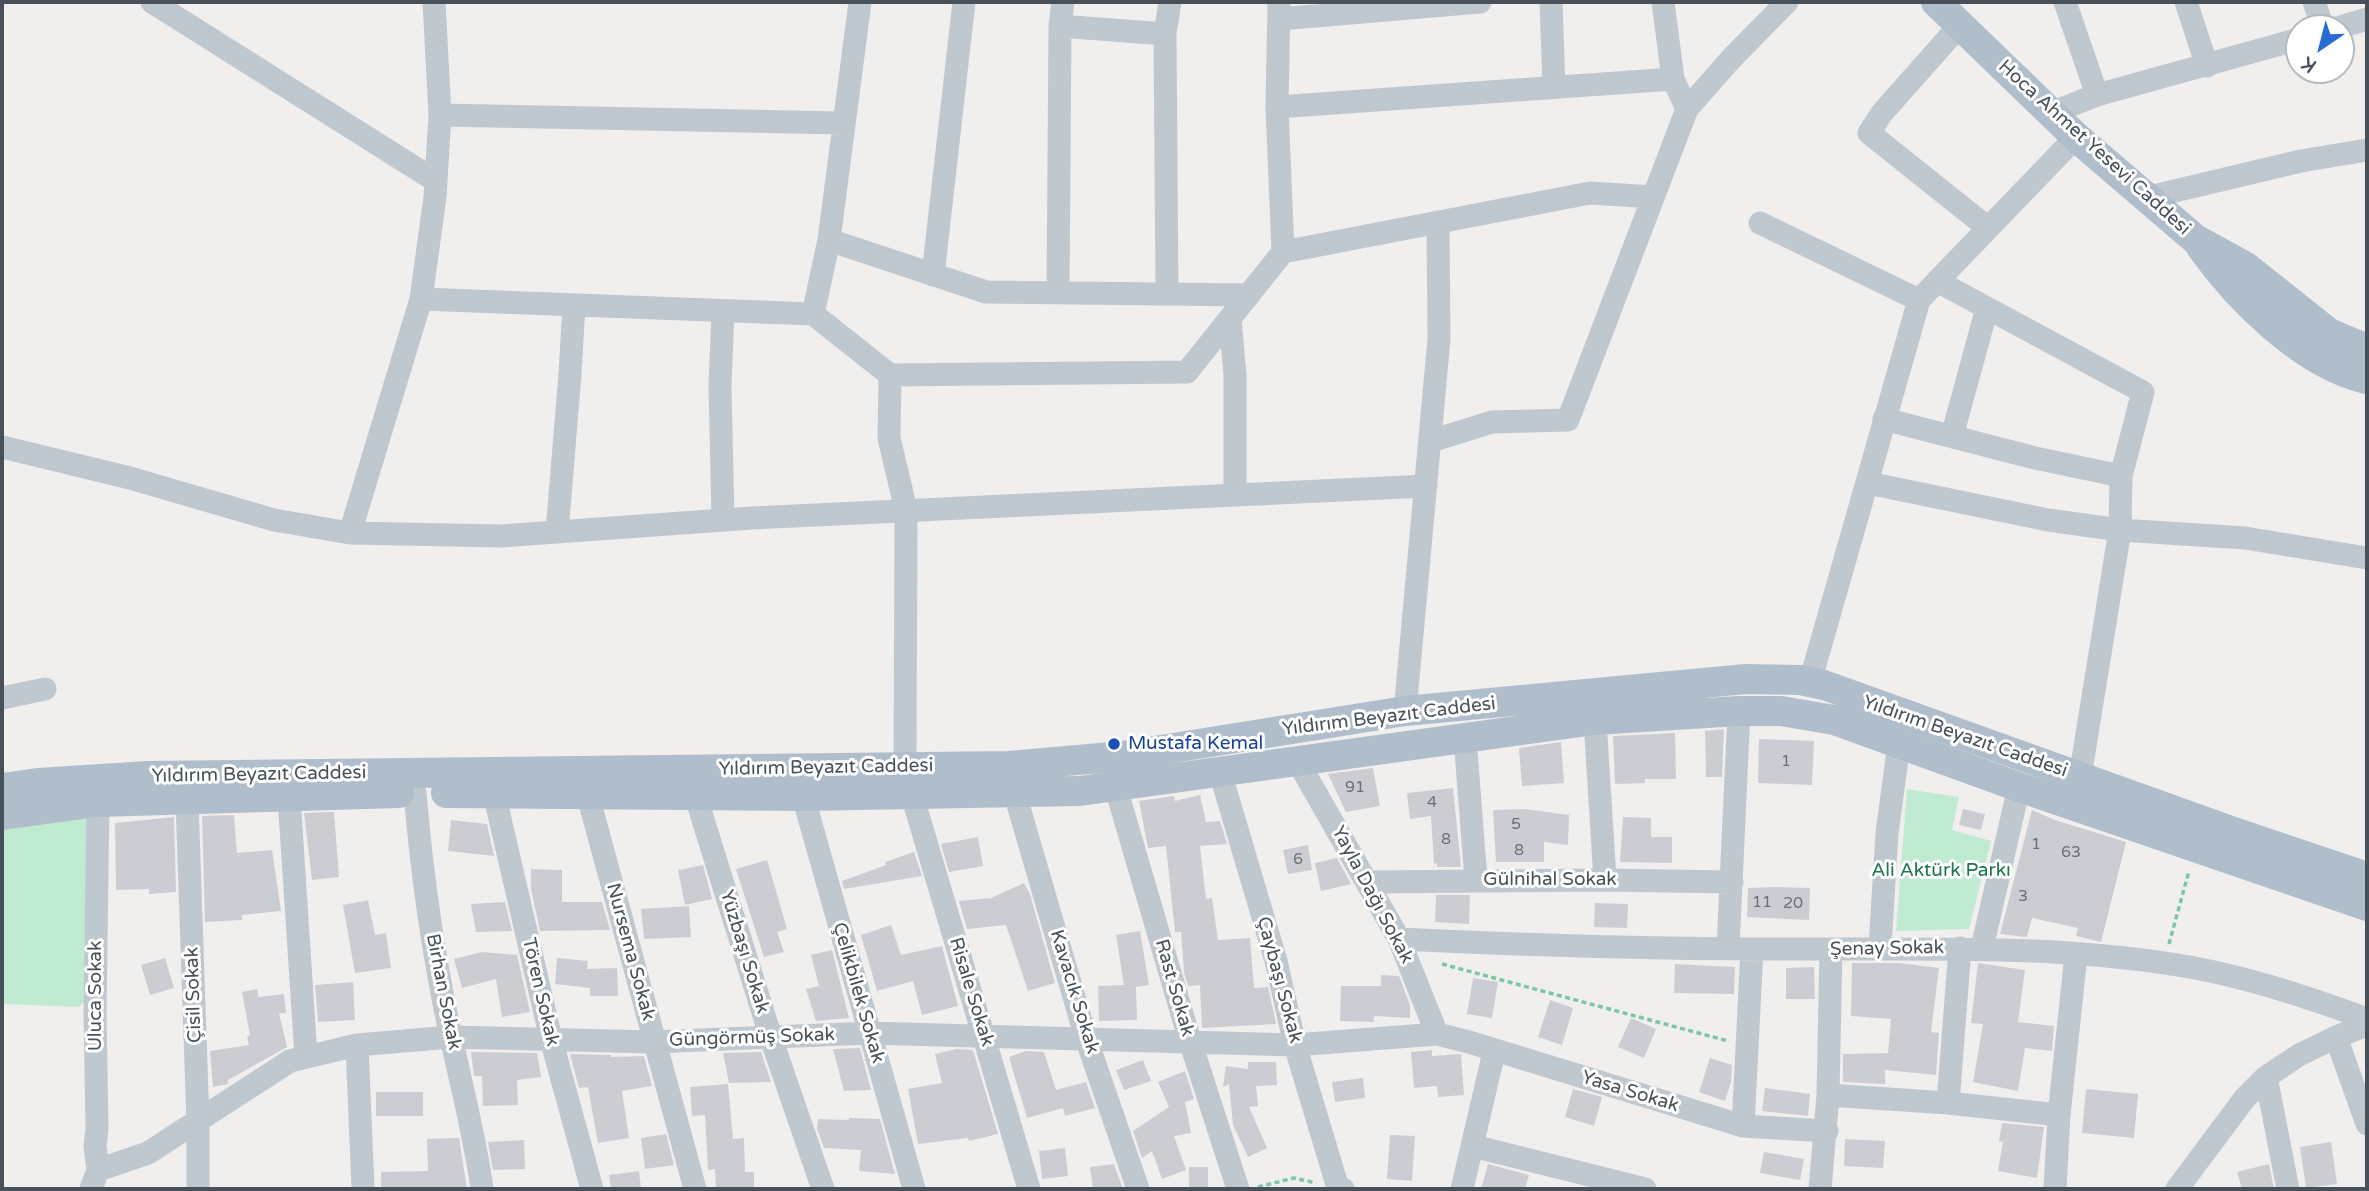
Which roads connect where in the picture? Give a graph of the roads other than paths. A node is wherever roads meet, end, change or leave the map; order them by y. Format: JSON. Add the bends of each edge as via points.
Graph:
{"nodes":[{"id":1,"x":152,"y":2,"type":"edge"},
{"id":2,"x":434,"y":2,"type":"edge"},
{"id":3,"x":860,"y":2,"type":"edge"},
{"id":4,"x":964,"y":2,"type":"edge"},
{"id":5,"x":1063,"y":2,"type":"edge"},
{"id":6,"x":1170,"y":2,"type":"edge"},
{"id":7,"x":1480,"y":2,"type":"edge"},
{"id":8,"x":1551,"y":2,"type":"edge"},
{"id":9,"x":1663,"y":2,"type":"edge"},
{"id":10,"x":1787,"y":2,"type":"edge"},
{"id":11,"x":1936,"y":2,"type":"edge"},
{"id":12,"x":2065,"y":2,"type":"edge"},
{"id":13,"x":2186,"y":2,"type":"edge"},
{"id":14,"x":1280,"y":10,"type":"edge"},
{"id":15,"x":1960,"y":25,"type":"junction"},
{"id":16,"x":1060,"y":26,"type":"junction"},
{"id":17,"x":1165,"y":34,"type":"junction"},
{"id":18,"x":2285,"y":43,"type":"edge"},
{"id":19,"x":2207,"y":66,"type":"junction"},
{"id":20,"x":1672,"y":79,"type":"junction"},
{"id":21,"x":1555,"y":87,"type":"junction"},
{"id":22,"x":2097,"y":95,"type":"junction"},
{"id":23,"x":1277,"y":107,"type":"junction"},
{"id":24,"x":1687,"y":109,"type":"junction"},
{"id":25,"x":2051,"y":113,"type":"junction"},
{"id":26,"x":440,"y":116,"type":"junction"},
{"id":27,"x":844,"y":123,"type":"junction"},
{"id":28,"x":2076,"y":137,"type":"junction"},
{"id":29,"x":2367,"y":150,"type":"edge"},
{"id":30,"x":436,"y":181,"type":"junction"},
{"id":31,"x":1653,"y":197,"type":"junction"},
{"id":32,"x":2145,"y":198,"type":"junction"},
{"id":33,"x":1438,"y":222,"type":"junction"},
{"id":34,"x":1760,"y":223,"type":"dead end"},
{"id":35,"x":1988,"y":229,"type":"junction"},
{"id":36,"x":2195,"y":239,"type":"junction"},
{"id":37,"x":829,"y":240,"type":"junction"},
{"id":38,"x":1283,"y":251,"type":"junction"},
{"id":39,"x":933,"y":275,"type":"junction"},
{"id":40,"x":1937,"y":281,"type":"junction"},
{"id":41,"x":1058,"y":293,"type":"junction"},
{"id":42,"x":1167,"y":294,"type":"junction"},
{"id":43,"x":1249,"y":295,"type":"junction"},
{"id":44,"x":421,"y":299,"type":"junction"},
{"id":45,"x":1919,"y":300,"type":"junction"},
{"id":46,"x":573,"y":305,"type":"junction"},
{"id":47,"x":1987,"y":308,"type":"junction"},
{"id":48,"x":723,"y":311,"type":"junction"},
{"id":49,"x":813,"y":314,"type":"junction"},
{"id":50,"x":1230,"y":318,"type":"junction"},
{"id":51,"x":2367,"y":349,"type":"edge"},
{"id":52,"x":890,"y":374,"type":"junction"},
{"id":53,"x":2367,"y":379,"type":"edge"},
{"id":54,"x":1884,"y":419,"type":"junction"},
{"id":55,"x":1952,"y":436,"type":"junction"},
{"id":56,"x":1431,"y":441,"type":"junction"},
{"id":57,"x":2,"y":447,"type":"edge"},
{"id":58,"x":2121,"y":476,"type":"junction"},
{"id":59,"x":1868,"y":483,"type":"junction"},
{"id":60,"x":1426,"y":486,"type":"junction"},
{"id":61,"x":1235,"y":495,"type":"junction"},
{"id":62,"x":906,"y":510,"type":"junction"},
{"id":63,"x":723,"y":520,"type":"junction"},
{"id":64,"x":2120,"y":530,"type":"junction"},
{"id":65,"x":556,"y":532,"type":"junction"},
{"id":66,"x":350,"y":533,"type":"junction"},
{"id":67,"x":2367,"y":558,"type":"edge"},
{"id":68,"x":1810,"y":682,"type":"junction"},
{"id":69,"x":45,"y":689,"type":"dead end"},
{"id":70,"x":2,"y":698,"type":"edge"},
{"id":71,"x":1405,"y":711,"type":"junction"},
{"id":72,"x":1739,"y":711,"type":"junction"},
{"id":73,"x":1595,"y":720,"type":"junction"},
{"id":74,"x":1465,"y":738,"type":"junction"},
{"id":75,"x":1899,"y":744,"type":"junction"},
{"id":76,"x":1297,"y":760,"type":"junction"},
{"id":77,"x":1220,"y":772,"type":"junction"},
{"id":78,"x":2080,"y":777,"type":"junction"},
{"id":79,"x":909,"y":780,"type":"junction"},
{"id":80,"x":1115,"y":785,"type":"junction"},
{"id":81,"x":2,"y":788,"type":"edge"},
{"id":82,"x":2019,"y":788,"type":"junction"},
{"id":83,"x":415,"y":793,"type":"junction"},
{"id":84,"x":494,"y":793,"type":"junction"},
{"id":85,"x":1015,"y":793,"type":"junction"},
{"id":86,"x":695,"y":794,"type":"junction"},
{"id":87,"x":588,"y":796,"type":"junction"},
{"id":88,"x":803,"y":796,"type":"junction"},
{"id":89,"x":289,"y":797,"type":"junction"},
{"id":90,"x":187,"y":800,"type":"junction"},
{"id":91,"x":98,"y":802,"type":"junction"},
{"id":92,"x":2,"y":815,"type":"edge"},
{"id":93,"x":2367,"y":877,"type":"edge"},
{"id":94,"x":1476,"y":880,"type":"junction"},
{"id":95,"x":1605,"y":880,"type":"junction"},
{"id":96,"x":1368,"y":882,"type":"junction"},
{"id":97,"x":1732,"y":882,"type":"junction"},
{"id":98,"x":2367,"y":906,"type":"edge"},
{"id":99,"x":1403,"y":947,"type":"junction"},
{"id":100,"x":1880,"y":947,"type":"junction"},
{"id":101,"x":1728,"y":948,"type":"junction"},
{"id":102,"x":1971,"y":948,"type":"junction"},
{"id":103,"x":1752,"y":949,"type":"junction"},
{"id":104,"x":1831,"y":950,"type":"junction"},
{"id":105,"x":2076,"y":954,"type":"junction"},
{"id":106,"x":2367,"y":1019,"type":"edge"},
{"id":107,"x":2367,"y":1025,"type":"edge"},
{"id":108,"x":869,"y":1033,"type":"junction"},
{"id":109,"x":1437,"y":1034,"type":"junction"},
{"id":110,"x":984,"y":1035,"type":"junction"},
{"id":111,"x":451,"y":1037,"type":"junction"},
{"id":112,"x":2336,"y":1037,"type":"junction"},
{"id":113,"x":771,"y":1038,"type":"junction"},
{"id":114,"x":1086,"y":1038,"type":"junction"},
{"id":115,"x":551,"y":1039,"type":"junction"},
{"id":116,"x":1190,"y":1041,"type":"junction"},
{"id":117,"x":653,"y":1042,"type":"junction"},
{"id":118,"x":357,"y":1045,"type":"junction"},
{"id":119,"x":1296,"y":1045,"type":"junction"},
{"id":120,"x":1494,"y":1052,"type":"junction"},
{"id":121,"x":306,"y":1056,"type":"junction"},
{"id":122,"x":2266,"y":1077,"type":"junction"},
{"id":123,"x":1828,"y":1096,"type":"junction"},
{"id":124,"x":1948,"y":1103,"type":"junction"},
{"id":125,"x":2059,"y":1115,"type":"junction"},
{"id":126,"x":198,"y":1123,"type":"junction"},
{"id":127,"x":2367,"y":1124,"type":"edge"},
{"id":128,"x":1743,"y":1126,"type":"junction"},
{"id":129,"x":1827,"y":1131,"type":"junction"},
{"id":130,"x":1474,"y":1146,"type":"junction"},
{"id":131,"x":94,"y":1180,"type":"edge"},
{"id":132,"x":198,"y":1189,"type":"edge"},
{"id":133,"x":363,"y":1189,"type":"edge"},
{"id":134,"x":482,"y":1189,"type":"edge"},
{"id":135,"x":592,"y":1189,"type":"edge"},
{"id":136,"x":695,"y":1189,"type":"edge"},
{"id":137,"x":823,"y":1189,"type":"edge"},
{"id":138,"x":914,"y":1189,"type":"edge"},
{"id":139,"x":1029,"y":1189,"type":"edge"},
{"id":140,"x":1138,"y":1189,"type":"edge"},
{"id":141,"x":1238,"y":1189,"type":"edge"},
{"id":142,"x":1341,"y":1189,"type":"edge"},
{"id":143,"x":1462,"y":1189,"type":"edge"},
{"id":144,"x":1645,"y":1189,"type":"edge"},
{"id":145,"x":1820,"y":1189,"type":"edge"},
{"id":146,"x":2055,"y":1189,"type":"edge"},
{"id":147,"x":2177,"y":1189,"type":"edge"},
{"id":148,"x":2288,"y":1189,"type":"edge"}],
"edges":[{"from":1,"to":30,"type":"street"},
{"from":2,"to":26,"type":"street"},
{"from":3,"to":27,"type":"street"},
{"from":4,"to":39,"type":"street"},
{"from":5,"to":16,"type":"street"},
{"from":6,"to":17,"type":"street"},
{"from":7,"to":14,"type":"street"},
{"from":8,"to":21,"type":"street"},
{"from":9,"to":20,"type":"street"},
{"from":10,"to":24,"type":"street"},
{"from":11,"to":15,"type":"main road","name":"Hoca Ahmet Yesevi Caddesi"},
{"from":12,"to":22,"type":"street"},
{"from":13,"to":19,"type":"street"},
{"from":14,"to":23,"type":"street"},
{"from":15,"to":25,"type":"main road","name":"Hoca Ahmet Yesevi Caddesi"},
{"from":15,"to":35,"type":"street","via":[[1869,132]]},
{"from":16,"to":17,"type":"street"},
{"from":16,"to":41,"type":"street"},
{"from":17,"to":42,"type":"street"},
{"from":18,"to":19,"type":"street"},
{"from":19,"to":22,"type":"street"},
{"from":20,"to":21,"type":"street"},
{"from":20,"to":24,"type":"street"},
{"from":21,"to":23,"type":"street"},
{"from":22,"to":25,"type":"street"},
{"from":23,"to":38,"type":"street"},
{"from":24,"to":31,"type":"street"},
{"from":25,"to":28,"type":"main road","name":"Hoca Ahmet Yesevi Caddesi"},
{"from":26,"to":27,"type":"street"},
{"from":26,"to":30,"type":"street"},
{"from":27,"to":37,"type":"street"},
{"from":28,"to":32,"type":"main road","name":"Hoca Ahmet Yesevi Caddesi"},
{"from":28,"to":35,"type":"street"},
{"from":29,"to":32,"type":"street"},
{"from":30,"to":44,"type":"street"},
{"from":31,"to":33,"type":"street","via":[[1590,193]]},
{"from":31,"to":56,"type":"street","via":[[1568,420],[1492,422]]},
{"from":32,"to":36,"type":"main road","name":"Hoca Ahmet Yesevi Caddesi"},
{"from":33,"to":38,"type":"street"},
{"from":33,"to":56,"type":"street","via":[[1438,339]]},
{"from":34,"to":45,"type":"street"},
{"from":35,"to":40,"type":"street"},
{"from":36,"to":51,"type":"main road","name":"Hoca Ahmet Yesevi Caddesi","via":[[2246,267],[2329,333]]},
{"from":36,"to":53,"type":"main road","via":[[2232,288],[2305,351],[2332,368]]},
{"from":37,"to":39,"type":"street"},
{"from":37,"to":49,"type":"street"},
{"from":38,"to":43,"type":"street"},
{"from":39,"to":41,"type":"street","via":[[986,292]]},
{"from":40,"to":45,"type":"street"},
{"from":40,"to":47,"type":"street"},
{"from":41,"to":42,"type":"street"},
{"from":42,"to":43,"type":"street"},
{"from":43,"to":50,"type":"street"},
{"from":44,"to":46,"type":"street"},
{"from":44,"to":66,"type":"street"},
{"from":45,"to":54,"type":"street"},
{"from":46,"to":48,"type":"street"},
{"from":46,"to":65,"type":"street"},
{"from":47,"to":55,"type":"street"},
{"from":47,"to":58,"type":"street","via":[[2143,392]]},
{"from":48,"to":49,"type":"street"},
{"from":48,"to":63,"type":"street"},
{"from":49,"to":52,"type":"street"},
{"from":50,"to":52,"type":"street","via":[[1187,372]]},
{"from":50,"to":61,"type":"street"},
{"from":52,"to":62,"type":"street","name":"Risale Sokak","via":[[889,438]]},
{"from":54,"to":55,"type":"street"},
{"from":54,"to":59,"type":"street"},
{"from":55,"to":58,"type":"street"},
{"from":56,"to":60,"type":"street"},
{"from":57,"to":66,"type":"street","via":[[274,520]]},
{"from":58,"to":64,"type":"street"},
{"from":59,"to":64,"type":"street"},
{"from":59,"to":68,"type":"street"},
{"from":60,"to":61,"type":"street"},
{"from":60,"to":71,"type":"street"},
{"from":61,"to":62,"type":"street"},
{"from":62,"to":63,"type":"street"},
{"from":62,"to":79,"type":"street","name":"Risale Sokak"},
{"from":63,"to":65,"type":"street"},
{"from":64,"to":67,"type":"street","via":[[2245,538]]},
{"from":64,"to":78,"type":"street"},
{"from":65,"to":66,"type":"street","via":[[501,536]]},
{"from":68,"to":71,"type":"main road","name":"Yıldırım Beyazıt Caddesi","via":[[1746,679]]},
{"from":68,"to":78,"type":"main road","name":"Yıldırım Beyazıt Caddesi"},
{"from":69,"to":70,"type":"street"},
{"from":71,"to":79,"type":"main road","name":"Yıldırım Beyazıt Caddesi","via":[[1122,756]]},
{"from":72,"to":73,"type":"main road"},
{"from":72,"to":75,"type":"main road","via":[[1791,712],[1834,720]]},
{"from":72,"to":97,"type":"street"},
{"from":73,"to":74,"type":"main road"},
{"from":73,"to":95,"type":"street"},
{"from":74,"to":76,"type":"main road"},
{"from":74,"to":94,"type":"street"},
{"from":75,"to":82,"type":"main road"},
{"from":75,"to":100,"type":"street","via":[[1887,833]]},
{"from":76,"to":77,"type":"main road"},
{"from":76,"to":96,"type":"street","name":"Yayla Dağı Sokak"},
{"from":77,"to":80,"type":"main road"},
{"from":77,"to":119,"type":"street","name":"Çaybaşı Sokak"},
{"from":78,"to":93,"type":"main road","name":"Yıldırım Beyazıt Caddesi"},
{"from":79,"to":81,"type":"main road","name":"Yıldırım Beyazıt Caddesi","via":[[136,776]]},
{"from":79,"to":85,"type":"main road"},
{"from":79,"to":88,"type":"main road"},
{"from":79,"to":110,"type":"street","name":"Risale Sokak"},
{"from":80,"to":85,"type":"main road"},
{"from":80,"to":116,"type":"street","name":"Rast Sokak"},
{"from":82,"to":98,"type":"main road"},
{"from":82,"to":102,"type":"street"},
{"from":83,"to":84,"type":"main road"},
{"from":83,"to":89,"type":"main road"},
{"from":83,"to":111,"type":"street","name":"Birhan Sokak","via":[[423,884]]},
{"from":84,"to":87,"type":"main road"},
{"from":84,"to":115,"type":"street","name":"Tören Sokak"},
{"from":85,"to":114,"type":"street","name":"Kavacık Sokak"},
{"from":86,"to":87,"type":"main road"},
{"from":86,"to":88,"type":"main road"},
{"from":86,"to":113,"type":"street","name":"Yüzbaşı Sokak"},
{"from":87,"to":117,"type":"street","name":"Nursema Sokak"},
{"from":88,"to":108,"type":"street","name":"Çelikbilek Sokak"},
{"from":89,"to":90,"type":"main road"},
{"from":89,"to":121,"type":"street"},
{"from":90,"to":91,"type":"main road"},
{"from":90,"to":126,"type":"street","name":"Çisil Sokak"},
{"from":91,"to":92,"type":"main road"},
{"from":91,"to":131,"type":"street","name":"Uluca Sokak"},
{"from":94,"to":95,"type":"street","name":"Gülnihal Sokak"},
{"from":94,"to":96,"type":"street","name":"Gülnihal Sokak"},
{"from":95,"to":97,"type":"street","name":"Gülnihal Sokak"},
{"from":96,"to":99,"type":"street","name":"Yayla Dağı Sokak"},
{"from":97,"to":101,"type":"street"},
{"from":99,"to":101,"type":"street","name":"Şenay Sokak"},
{"from":99,"to":109,"type":"street","name":"Yayla Dağı Sokak"},
{"from":100,"to":102,"type":"street","name":"Şenay Sokak"},
{"from":100,"to":104,"type":"street","name":"Şenay Sokak"},
{"from":101,"to":103,"type":"street","name":"Şenay Sokak"},
{"from":102,"to":105,"type":"street","name":"Şenay Sokak"},
{"from":102,"to":124,"type":"street"},
{"from":103,"to":104,"type":"street","name":"Şenay Sokak"},
{"from":103,"to":128,"type":"street"},
{"from":104,"to":123,"type":"street"},
{"from":105,"to":106,"type":"street","name":"Şenay Sokak","via":[[2164,963],[2252,981]]},
{"from":105,"to":125,"type":"street"},
{"from":107,"to":112,"type":"street"},
{"from":108,"to":110,"type":"street","name":"Güngörmüş Sokak"},
{"from":108,"to":113,"type":"street","name":"Güngörmüş Sokak"},
{"from":108,"to":138,"type":"street","name":"Çelikbilek Sokak"},
{"from":109,"to":119,"type":"street","name":"Güngörmüş Sokak"},
{"from":109,"to":120,"type":"street","name":"Yasa Sokak"},
{"from":110,"to":114,"type":"street","name":"Güngörmüş Sokak"},
{"from":110,"to":139,"type":"street","name":"Risale Sokak"},
{"from":111,"to":115,"type":"street","name":"Güngörmüş Sokak"},
{"from":111,"to":118,"type":"street","name":"Güngörmüş Sokak"},
{"from":111,"to":134,"type":"street","name":"Birhan Sokak","via":[[476,1141]]},
{"from":112,"to":122,"type":"street"},
{"from":112,"to":127,"type":"street"},
{"from":113,"to":117,"type":"street","name":"Güngörmüş Sokak"},
{"from":113,"to":137,"type":"street","name":"Yüzbaşı Sokak"},
{"from":114,"to":116,"type":"street","name":"Güngörmüş Sokak"},
{"from":114,"to":140,"type":"street","name":"Kavacık Sokak"},
{"from":115,"to":117,"type":"street","name":"Güngörmüş Sokak"},
{"from":115,"to":135,"type":"street","name":"Tören Sokak"},
{"from":116,"to":119,"type":"street","name":"Güngörmüş Sokak"},
{"from":116,"to":141,"type":"street","name":"Rast Sokak"},
{"from":117,"to":136,"type":"street","name":"Nursema Sokak"},
{"from":118,"to":121,"type":"street","name":"Güngörmüş Sokak"},
{"from":118,"to":133,"type":"street"},
{"from":119,"to":142,"type":"street","name":"Çaybaşı Sokak"},
{"from":120,"to":128,"type":"street","name":"Yasa Sokak"},
{"from":120,"to":130,"type":"street"},
{"from":121,"to":126,"type":"street","name":"Güngörmüş Sokak","via":[[276,1068]]},
{"from":122,"to":147,"type":"street"},
{"from":122,"to":148,"type":"street"},
{"from":123,"to":124,"type":"street"},
{"from":123,"to":129,"type":"street"},
{"from":124,"to":125,"type":"street"},
{"from":125,"to":146,"type":"street"},
{"from":126,"to":131,"type":"street","name":"Güngörmüş Sokak"},
{"from":126,"to":132,"type":"street","name":"Çisil Sokak"},
{"from":128,"to":129,"type":"street","name":"Yasa Sokak"},
{"from":129,"to":145,"type":"street"},
{"from":130,"to":143,"type":"street"},
{"from":130,"to":144,"type":"street"}]}
